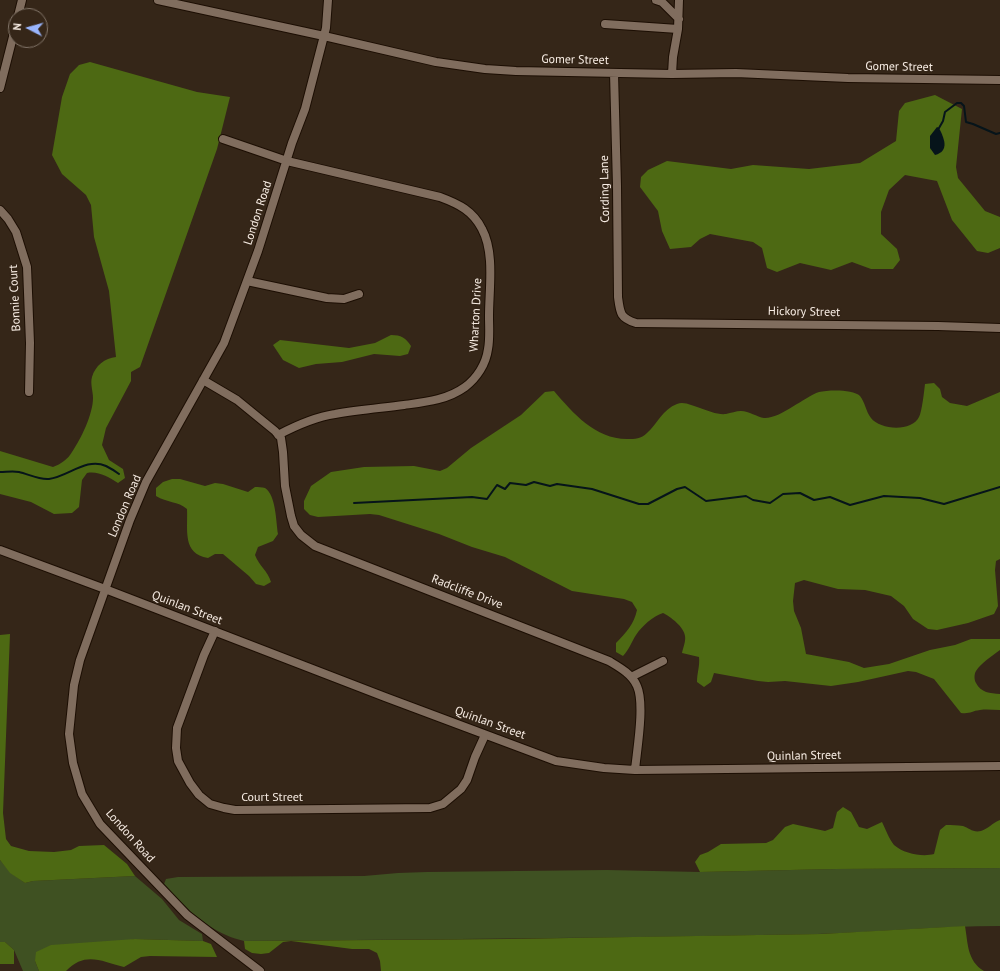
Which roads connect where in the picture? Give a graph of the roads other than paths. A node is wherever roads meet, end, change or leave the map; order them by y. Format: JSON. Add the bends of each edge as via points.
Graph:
{"nodes":[{"id":1,"x":158,"y":0,"type":"edge"},
{"id":2,"x":328,"y":0,"type":"edge"},
{"id":3,"x":656,"y":0,"type":"edge"},
{"id":4,"x":679,"y":0,"type":"edge"},
{"id":5,"x":679,"y":19,"type":"junction"},
{"id":6,"x":605,"y":24,"type":"dead end"},
{"id":7,"x":678,"y":29,"type":"junction"},
{"id":8,"x":324,"y":36,"type":"junction"},
{"id":9,"x":10,"y":48,"type":"edge"},
{"id":10,"x":614,"y":73,"type":"junction"},
{"id":11,"x":672,"y":74,"type":"junction"},
{"id":12,"x":1000,"y":80,"type":"edge"},
{"id":13,"x":0,"y":88,"type":"edge"},
{"id":14,"x":223,"y":139,"type":"dead end"},
{"id":15,"x":287,"y":161,"type":"junction"},
{"id":16,"x":0,"y":210,"type":"edge"},
{"id":17,"x":247,"y":281,"type":"junction"},
{"id":18,"x":359,"y":294,"type":"dead end"},
{"id":19,"x":619,"y":304,"type":"joint"},
{"id":20,"x":1000,"y":328,"type":"edge"},
{"id":21,"x":203,"y":380,"type":"junction"},
{"id":22,"x":29,"y":392,"type":"dead end"},
{"id":23,"x":278,"y":435,"type":"junction"},
{"id":24,"x":0,"y":550,"type":"edge"},
{"id":25,"x":105,"y":589,"type":"junction"},
{"id":26,"x":215,"y":631,"type":"junction"},
{"id":27,"x":663,"y":661,"type":"dead end"},
{"id":28,"x":631,"y":678,"type":"junction"},
{"id":29,"x":485,"y":735,"type":"junction"},
{"id":30,"x":1000,"y":766,"type":"edge"},
{"id":31,"x":635,"y":770,"type":"junction"},
{"id":32,"x":260,"y":971,"type":"edge"}],
"edges":[{"from":1,"to":8,"type":"street","name":"Gomer Street"},
{"from":2,"to":8,"type":"street","name":"London Road"},
{"from":3,"to":5,"type":"street","via":[[662,2]]},
{"from":4,"to":5,"type":"street"},
{"from":5,"to":7,"type":"street"},
{"from":6,"to":7,"type":"street"},
{"from":7,"to":11,"type":"street"},
{"from":8,"to":10,"type":"street","name":"Gomer Street","via":[[446,64],[516,71]]},
{"from":8,"to":15,"type":"street","name":"London Road","via":[[305,109]]},
{"from":9,"to":13,"type":"street"},
{"from":10,"to":11,"type":"street","name":"Gomer Street"},
{"from":10,"to":19,"type":"street","name":"Cording Lane"},
{"from":11,"to":12,"type":"street","name":"Gomer Street","via":[[736,73],[848,78]]},
{"from":14,"to":15,"type":"street","name":"Wharton Drive"},
{"from":15,"to":17,"type":"street","name":"London Road"},
{"from":15,"to":23,"type":"street","name":"Wharton Drive","via":[[440,197],[467,209],[475,217],[489,246],[488,349],[484,364],[472,381],[445,398],[335,414],[307,421]]},
{"from":16,"to":22,"type":"street","name":"Bonnie Court","via":[[16,232],[27,267]]},
{"from":17,"to":18,"type":"street","via":[[344,300]]},
{"from":17,"to":21,"type":"street","name":"London Road","via":[[224,343]]},
{"from":19,"to":20,"type":"street","name":"Hickory Street","via":[[624,318],[636,323]]},
{"from":21,"to":23,"type":"street","via":[[237,400]]},
{"from":21,"to":25,"type":"street","name":"London Road","via":[[146,482]]},
{"from":23,"to":28,"type":"street","name":"Radcliffe Drive","via":[[281,438],[285,486],[291,516],[294,526],[307,541],[609,661]]},
{"from":24,"to":25,"type":"street","name":"Quinlan Street"},
{"from":25,"to":26,"type":"street","name":"Quinlan Street"},
{"from":25,"to":32,"type":"street","name":"London Road","via":[[80,660],[71,706],[69,734],[73,763],[82,794],[100,824],[187,915]]},
{"from":26,"to":29,"type":"street","name":"Quinlan Street"},
{"from":26,"to":29,"type":"street","name":"Court Street","via":[[177,728],[176,748],[178,761],[190,783],[210,804],[235,810],[430,808],[443,804],[461,789]]},
{"from":27,"to":28,"type":"street"},
{"from":28,"to":31,"type":"street","name":"Radcliffe Drive","via":[[637,686],[640,704]]},
{"from":29,"to":31,"type":"street","name":"Quinlan Street","via":[[556,761]]},
{"from":30,"to":31,"type":"street","name":"Quinlan Street"}]}
